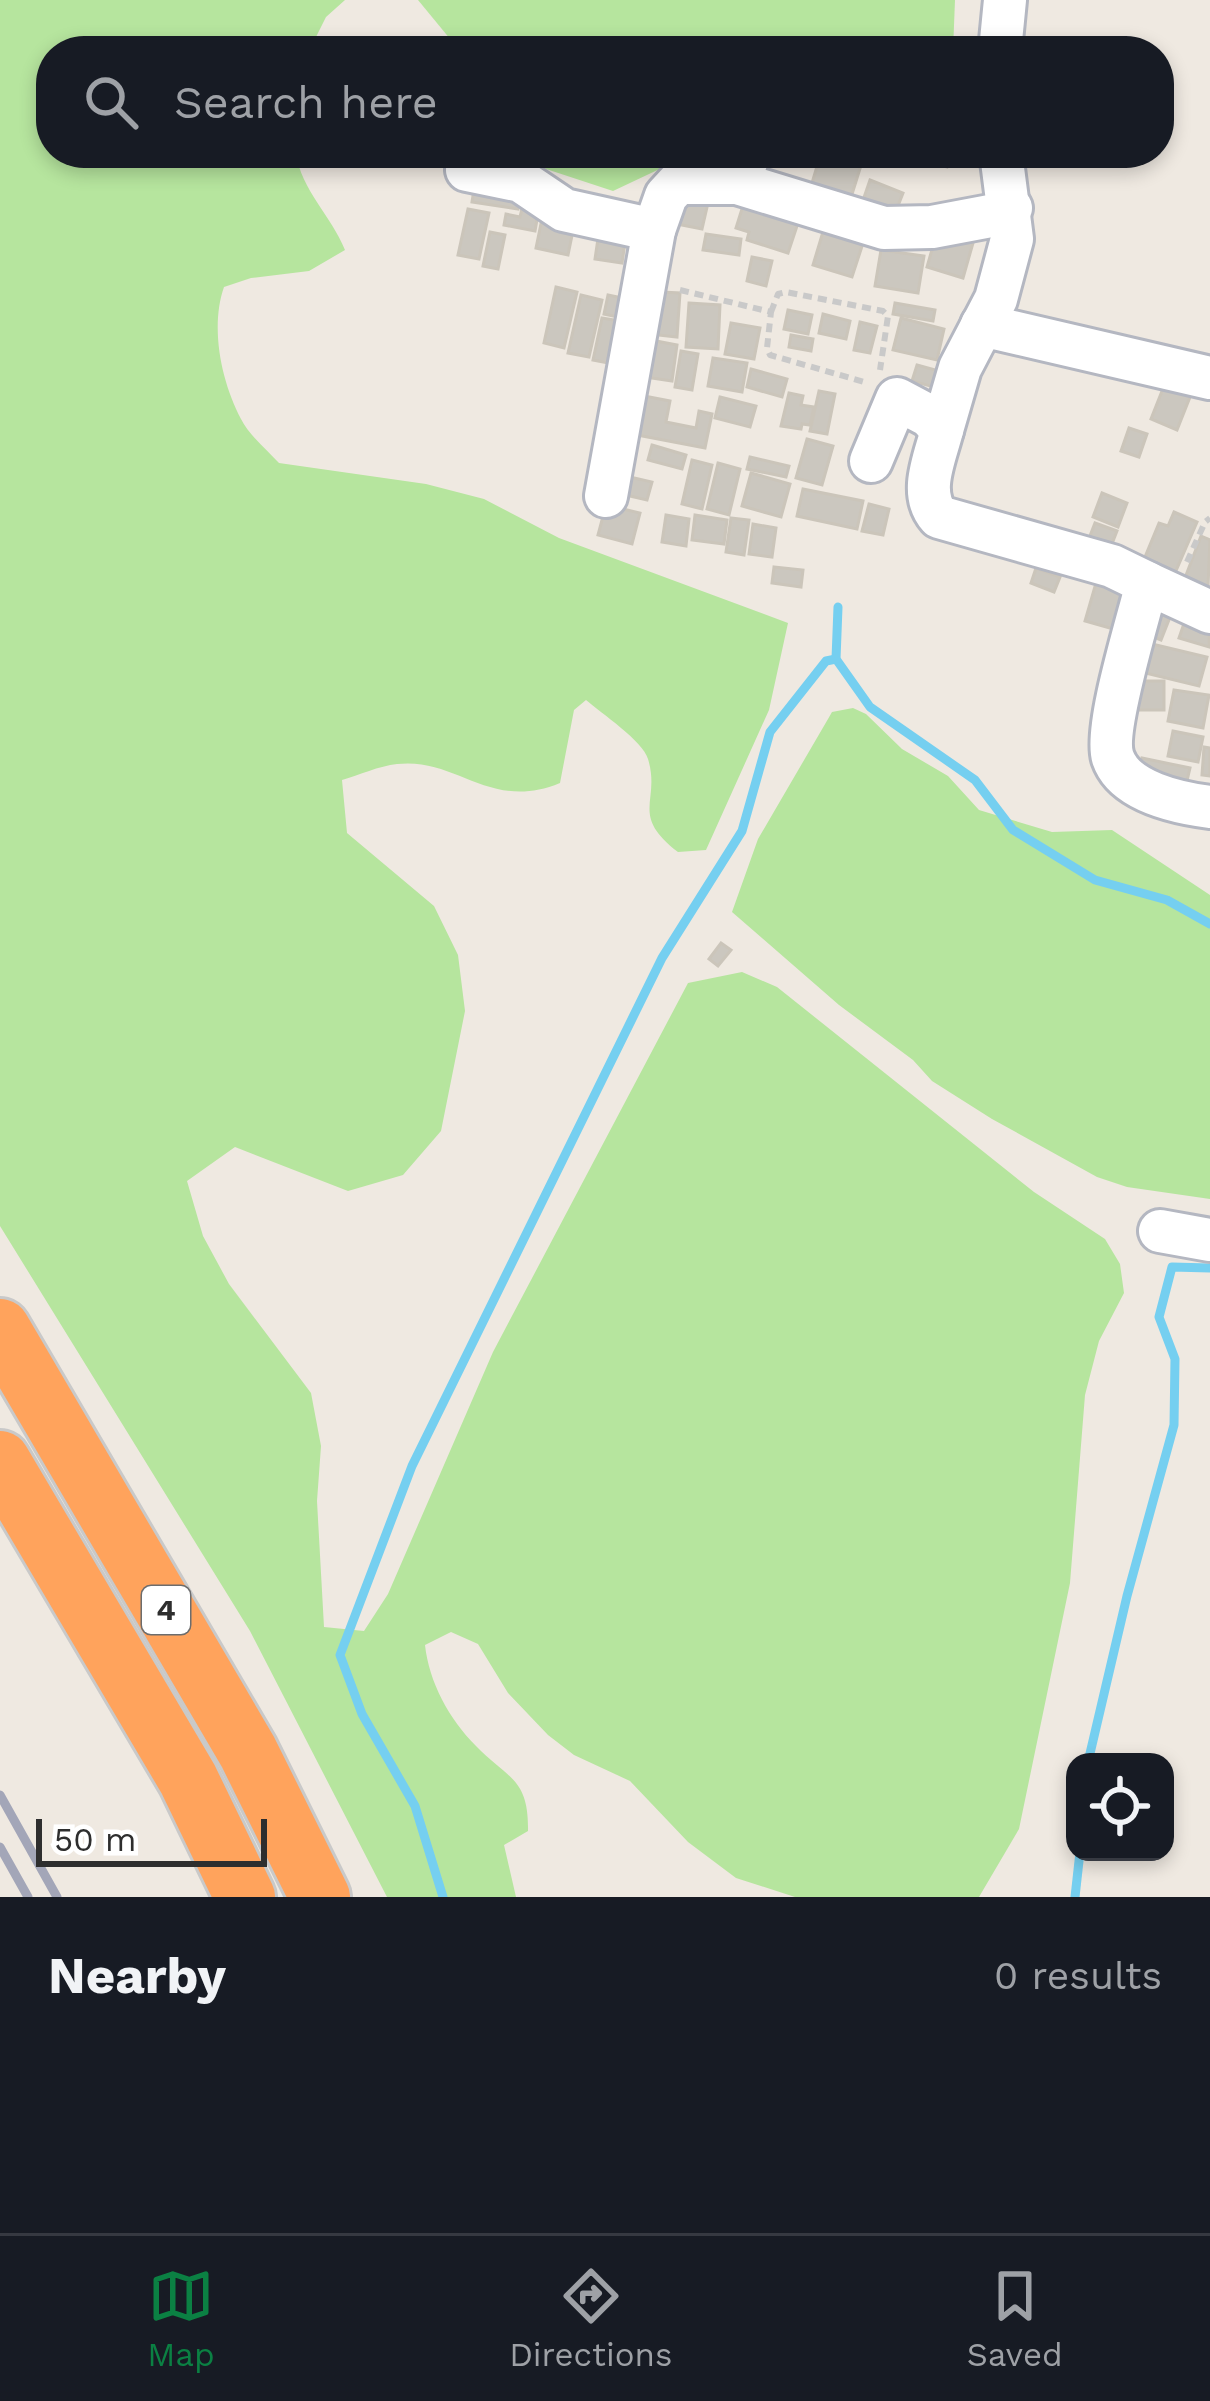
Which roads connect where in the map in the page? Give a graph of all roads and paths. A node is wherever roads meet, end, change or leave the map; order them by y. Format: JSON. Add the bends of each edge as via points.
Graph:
{"nodes":[{"id":1,"x":1005,"y":0,"type":"edge"},
{"id":2,"x":1001,"y":36,"type":"edge"},
{"id":3,"x":744,"y":168,"type":"edge"},
{"id":4,"x":1002,"y":168,"type":"edge"},
{"id":5,"x":467,"y":170,"type":"dead end"},
{"id":6,"x":1006,"y":211,"type":"junction"},
{"id":7,"x":654,"y":230,"type":"junction"},
{"id":8,"x":645,"y":281,"type":"junction"},
{"id":9,"x":771,"y":312,"type":"junction"},
{"id":10,"x":982,"y":325,"type":"junction"},
{"id":11,"x":1210,"y":378,"type":"edge"},
{"id":12,"x":927,"y":418,"type":"junction"},
{"id":13,"x":872,"y":461,"type":"dead end"},
{"id":14,"x":606,"y":496,"type":"dead end"},
{"id":15,"x":1210,"y":518,"type":"edge"},
{"id":16,"x":1177,"y":596,"type":"edge"},
{"id":17,"x":1210,"y":807,"type":"edge"},
{"id":18,"x":1160,"y":1232,"type":"dead end"},
{"id":19,"x":1210,"y":1240,"type":"edge"},
{"id":20,"x":0,"y":1329,"type":"edge"},
{"id":21,"x":0,"y":1461,"type":"edge"},
{"id":22,"x":245,"y":1897,"type":"edge"},
{"id":23,"x":320,"y":1897,"type":"edge"}],
"edges":[{"from":1,"to":2,"type":"street"},
{"from":3,"to":6,"type":"street","via":[[884,228]]},
{"from":3,"to":7,"type":"street","via":[[678,183]]},
{"from":4,"to":6,"type":"street"},
{"from":5,"to":7,"type":"street","via":[[521,181],[564,210]]},
{"from":6,"to":10,"type":"street","via":[[1012,239]]},
{"from":7,"to":8,"type":"street"},
{"from":8,"to":9,"type":"path"},
{"from":8,"to":14,"type":"street"},
{"from":9,"to":9,"type":"path","via":[[786,292],[883,311],[889,326],[876,387],[770,355]]},
{"from":10,"to":11,"type":"street"},
{"from":10,"to":12,"type":"street"},
{"from":12,"to":13,"type":"street","via":[[897,399]]},
{"from":12,"to":16,"type":"street","via":[[929,503],[939,518],[1112,566]]},
{"from":15,"to":16,"type":"path"},
{"from":16,"to":17,"type":"street","via":[[1112,730],[1112,758],[1139,785]]},
{"from":18,"to":19,"type":"street"},
{"from":20,"to":23,"type":"highway","number":"4","via":[[248,1752]]},
{"from":21,"to":22,"type":"highway","number":"4","via":[[188,1779]]}]}
